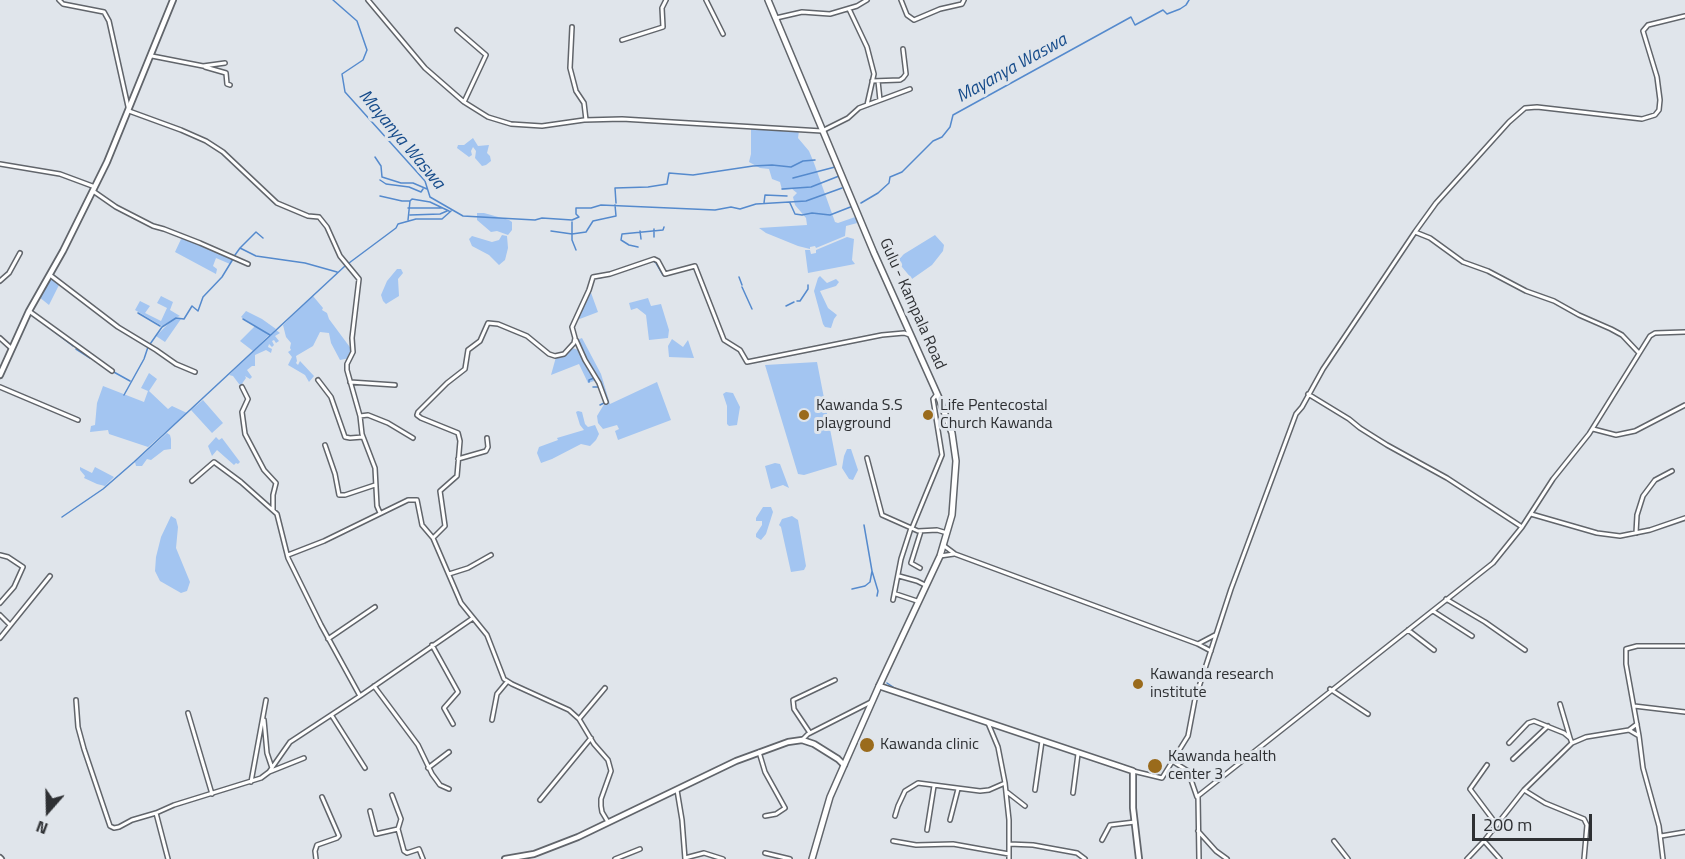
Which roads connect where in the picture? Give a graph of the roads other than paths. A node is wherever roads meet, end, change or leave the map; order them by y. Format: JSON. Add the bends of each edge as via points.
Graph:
{"nodes":[{"id":1,"x":59,"y":0,"type":"edge"},
{"id":2,"x":173,"y":0,"type":"edge"},
{"id":3,"x":368,"y":0,"type":"edge"},
{"id":4,"x":666,"y":0,"type":"edge"},
{"id":5,"x":706,"y":0,"type":"edge"},
{"id":6,"x":768,"y":0,"type":"edge"},
{"id":7,"x":867,"y":0,"type":"edge"},
{"id":8,"x":901,"y":0,"type":"edge"},
{"id":9,"x":964,"y":0,"type":"edge"},
{"id":10,"x":849,"y":9,"type":"junction"},
{"id":11,"x":1685,"y":16,"type":"edge"},
{"id":12,"x":776,"y":18,"type":"junction"},
{"id":13,"x":572,"y":27,"type":"dead end"},
{"id":14,"x":457,"y":30,"type":"dead end"},
{"id":15,"x":723,"y":34,"type":"dead end"},
{"id":16,"x":622,"y":40,"type":"dead end"},
{"id":17,"x":903,"y":49,"type":"dead end"},
{"id":18,"x":152,"y":56,"type":"junction"},
{"id":19,"x":225,"y":63,"type":"dead end"},
{"id":20,"x":203,"y":66,"type":"junction"},
{"id":21,"x":872,"y":81,"type":"junction"},
{"id":22,"x":878,"y":81,"type":"junction"},
{"id":23,"x":230,"y":85,"type":"dead end"},
{"id":24,"x":910,"y":89,"type":"dead end"},
{"id":25,"x":880,"y":100,"type":"junction"},
{"id":26,"x":464,"y":102,"type":"junction"},
{"id":27,"x":867,"y":105,"type":"junction"},
{"id":28,"x":129,"y":111,"type":"junction"},
{"id":29,"x":586,"y":120,"type":"junction"},
{"id":30,"x":822,"y":131,"type":"junction"},
{"id":31,"x":0,"y":164,"type":"edge"},
{"id":32,"x":94,"y":189,"type":"junction"},
{"id":33,"x":1415,"y":232,"type":"junction"},
{"id":34,"x":20,"y":253,"type":"dead end"},
{"id":35,"x":248,"y":264,"type":"dead end"},
{"id":36,"x":49,"y":274,"type":"junction"},
{"id":37,"x":0,"y":280,"type":"edge"},
{"id":38,"x":29,"y":311,"type":"junction"},
{"id":39,"x":1685,"y":333,"type":"edge"},
{"id":40,"x":910,"y":335,"type":"junction"},
{"id":41,"x":0,"y":338,"type":"edge"},
{"id":42,"x":575,"y":338,"type":"junction"},
{"id":43,"x":571,"y":347,"type":"junction"},
{"id":44,"x":13,"y":349,"type":"junction"},
{"id":45,"x":580,"y":350,"type":"junction"},
{"id":46,"x":1638,"y":352,"type":"junction"},
{"id":47,"x":112,"y":371,"type":"dead end"},
{"id":48,"x":195,"y":372,"type":"dead end"},
{"id":49,"x":0,"y":375,"type":"edge"},
{"id":50,"x":318,"y":380,"type":"dead end"},
{"id":51,"x":350,"y":382,"type":"junction"},
{"id":52,"x":395,"y":385,"type":"dead end"},
{"id":53,"x":0,"y":387,"type":"edge"},
{"id":54,"x":242,"y":387,"type":"dead end"},
{"id":55,"x":937,"y":394,"type":"junction"},
{"id":56,"x":1308,"y":394,"type":"junction"},
{"id":57,"x":606,"y":402,"type":"dead end"},
{"id":58,"x":1685,"y":405,"type":"edge"},
{"id":59,"x":360,"y":416,"type":"junction"},
{"id":60,"x":78,"y":420,"type":"dead end"},
{"id":61,"x":1592,"y":429,"type":"junction"},
{"id":62,"x":363,"y":437,"type":"junction"},
{"id":63,"x":413,"y":438,"type":"dead end"},
{"id":64,"x":487,"y":438,"type":"dead end"},
{"id":65,"x":325,"y":445,"type":"dead end"},
{"id":66,"x":867,"y":458,"type":"dead end"},
{"id":67,"x":458,"y":459,"type":"junction"},
{"id":68,"x":1672,"y":471,"type":"dead end"},
{"id":69,"x":192,"y":481,"type":"dead end"},
{"id":70,"x":375,"y":485,"type":"junction"},
{"id":71,"x":273,"y":510,"type":"junction"},
{"id":72,"x":380,"y":513,"type":"junction"},
{"id":73,"x":1531,"y":514,"type":"junction"},
{"id":74,"x":1685,"y":518,"type":"edge"},
{"id":75,"x":1522,"y":527,"type":"junction"},
{"id":76,"x":911,"y":528,"type":"junction"},
{"id":77,"x":921,"y":531,"type":"junction"},
{"id":78,"x":947,"y":533,"type":"junction"},
{"id":79,"x":1636,"y":533,"type":"junction"},
{"id":80,"x":434,"y":538,"type":"junction"},
{"id":81,"x":944,"y":545,"type":"junction"},
{"id":82,"x":956,"y":554,"type":"junction"},
{"id":83,"x":0,"y":555,"type":"edge"},
{"id":84,"x":287,"y":555,"type":"junction"},
{"id":85,"x":491,"y":555,"type":"dead end"},
{"id":86,"x":940,"y":556,"type":"junction"},
{"id":87,"x":920,"y":568,"type":"dead end"},
{"id":88,"x":449,"y":574,"type":"junction"},
{"id":89,"x":50,"y":576,"type":"dead end"},
{"id":90,"x":899,"y":576,"type":"junction"},
{"id":91,"x":927,"y":586,"type":"junction"},
{"id":92,"x":896,"y":594,"type":"junction"},
{"id":93,"x":1446,"y":599,"type":"junction"},
{"id":94,"x":893,"y":600,"type":"dead end"},
{"id":95,"x":919,"y":602,"type":"junction"},
{"id":96,"x":0,"y":603,"type":"edge"},
{"id":97,"x":375,"y":607,"type":"dead end"},
{"id":98,"x":1432,"y":610,"type":"junction"},
{"id":99,"x":0,"y":615,"type":"edge"},
{"id":100,"x":473,"y":618,"type":"junction"},
{"id":101,"x":10,"y":625,"type":"junction"},
{"id":102,"x":1408,"y":630,"type":"junction"},
{"id":103,"x":1217,"y":634,"type":"junction"},
{"id":104,"x":1472,"y":636,"type":"dead end"},
{"id":105,"x":0,"y":638,"type":"edge"},
{"id":106,"x":328,"y":639,"type":"junction"},
{"id":107,"x":1198,"y":644,"type":"junction"},
{"id":108,"x":432,"y":645,"type":"junction"},
{"id":109,"x":1685,"y":646,"type":"edge"},
{"id":110,"x":1434,"y":650,"type":"dead end"},
{"id":111,"x":1525,"y":650,"type":"dead end"},
{"id":112,"x":1211,"y":651,"type":"junction"},
{"id":113,"x":835,"y":680,"type":"dead end"},
{"id":114,"x":507,"y":682,"type":"junction"},
{"id":115,"x":374,"y":686,"type":"junction"},
{"id":116,"x":879,"y":686,"type":"junction"},
{"id":117,"x":605,"y":688,"type":"dead end"},
{"id":118,"x":1330,"y":689,"type":"junction"},
{"id":119,"x":360,"y":696,"type":"junction"},
{"id":120,"x":76,"y":700,"type":"dead end"},
{"id":121,"x":872,"y":702,"type":"junction"},
{"id":122,"x":1560,"y":704,"type":"dead end"},
{"id":123,"x":1634,"y":706,"type":"junction"},
{"id":124,"x":1685,"y":712,"type":"edge"},
{"id":125,"x":188,"y":713,"type":"dead end"},
{"id":126,"x":1368,"y":714,"type":"dead end"},
{"id":127,"x":332,"y":716,"type":"junction"},
{"id":128,"x":579,"y":719,"type":"junction"},
{"id":129,"x":492,"y":720,"type":"dead end"},
{"id":130,"x":987,"y":722,"type":"junction"},
{"id":131,"x":453,"y":724,"type":"dead end"},
{"id":132,"x":1636,"y":724,"type":"junction"},
{"id":133,"x":1548,"y":726,"type":"junction"},
{"id":134,"x":1629,"y":730,"type":"junction"},
{"id":135,"x":810,"y":733,"type":"junction"},
{"id":136,"x":1638,"y":736,"type":"junction"},
{"id":137,"x":591,"y":738,"type":"junction"},
{"id":138,"x":1570,"y":738,"type":"junction"},
{"id":139,"x":802,"y":740,"type":"junction"},
{"id":140,"x":1042,"y":740,"type":"junction"},
{"id":141,"x":1509,"y":743,"type":"dead end"},
{"id":142,"x":1572,"y":743,"type":"junction"},
{"id":143,"x":449,"y":752,"type":"dead end"},
{"id":144,"x":759,"y":752,"type":"junction"},
{"id":145,"x":1078,"y":752,"type":"junction"},
{"id":146,"x":304,"y":758,"type":"dead end"},
{"id":147,"x":1513,"y":759,"type":"dead end"},
{"id":148,"x":1172,"y":761,"type":"junction"},
{"id":149,"x":844,"y":765,"type":"junction"},
{"id":150,"x":1486,"y":765,"type":"dead end"},
{"id":151,"x":365,"y":768,"type":"dead end"},
{"id":152,"x":428,"y":768,"type":"junction"},
{"id":153,"x":271,"y":770,"type":"junction"},
{"id":154,"x":1133,"y":771,"type":"junction"},
{"id":155,"x":251,"y":782,"type":"junction"},
{"id":156,"x":1005,"y":783,"type":"junction"},
{"id":157,"x":934,"y":786,"type":"junction"},
{"id":158,"x":450,"y":789,"type":"dead end"},
{"id":159,"x":676,"y":789,"type":"junction"},
{"id":160,"x":958,"y":789,"type":"junction"},
{"id":161,"x":1035,"y":790,"type":"dead end"},
{"id":162,"x":1524,"y":790,"type":"junction"},
{"id":163,"x":1006,"y":792,"type":"junction"},
{"id":164,"x":1073,"y":793,"type":"dead end"},
{"id":165,"x":212,"y":794,"type":"junction"},
{"id":166,"x":392,"y":795,"type":"dead end"},
{"id":167,"x":322,"y":797,"type":"dead end"},
{"id":168,"x":1197,"y":797,"type":"junction"},
{"id":169,"x":540,"y":800,"type":"dead end"},
{"id":170,"x":1025,"y":806,"type":"dead end"},
{"id":171,"x":370,"y":811,"type":"dead end"},
{"id":172,"x":156,"y":813,"type":"junction"},
{"id":173,"x":765,"y":816,"type":"dead end"},
{"id":174,"x":895,"y":816,"type":"dead end"},
{"id":175,"x":950,"y":819,"type":"dead end"},
{"id":176,"x":608,"y":822,"type":"junction"},
{"id":177,"x":1135,"y":822,"type":"junction"},
{"id":178,"x":1497,"y":825,"type":"junction"},
{"id":179,"x":398,"y":829,"type":"junction"},
{"id":180,"x":927,"y":830,"type":"dead end"},
{"id":181,"x":1198,"y":831,"type":"junction"},
{"id":182,"x":1685,"y":832,"type":"edge"},
{"id":183,"x":1661,"y":836,"type":"junction"},
{"id":184,"x":1102,"y":840,"type":"dead end"},
{"id":185,"x":893,"y":841,"type":"dead end"},
{"id":186,"x":1334,"y":841,"type":"dead end"},
{"id":187,"x":1484,"y":841,"type":"junction"},
{"id":188,"x":1009,"y":844,"type":"junction"},
{"id":189,"x":640,"y":849,"type":"dead end"},
{"id":190,"x":765,"y":853,"type":"dead end"},
{"id":191,"x":1009,"y":854,"type":"junction"},
{"id":192,"x":534,"y":856,"type":"edge"},
{"id":193,"x":168,"y":859,"type":"edge"},
{"id":194,"x":316,"y":859,"type":"edge"},
{"id":195,"x":423,"y":859,"type":"edge"},
{"id":196,"x":505,"y":859,"type":"edge"},
{"id":197,"x":615,"y":859,"type":"edge"},
{"id":198,"x":685,"y":859,"type":"edge"},
{"id":199,"x":723,"y":859,"type":"edge"},
{"id":200,"x":790,"y":859,"type":"edge"},
{"id":201,"x":812,"y":859,"type":"edge"},
{"id":202,"x":1009,"y":859,"type":"edge"},
{"id":203,"x":1085,"y":859,"type":"edge"},
{"id":204,"x":1139,"y":859,"type":"edge"},
{"id":205,"x":1199,"y":859,"type":"edge"},
{"id":206,"x":1227,"y":859,"type":"edge"},
{"id":207,"x":1348,"y":859,"type":"edge"},
{"id":208,"x":1467,"y":859,"type":"edge"},
{"id":209,"x":1500,"y":859,"type":"edge"},
{"id":210,"x":1584,"y":859,"type":"edge"},
{"id":211,"x":1663,"y":859,"type":"edge"}],
"edges":[{"from":1,"to":28,"type":"street","via":[[105,12]]},
{"from":2,"to":18,"type":"street"},
{"from":3,"to":26,"type":"street","via":[[414,57]]},
{"from":4,"to":16,"type":"street","via":[[662,8],[663,27]]},
{"from":5,"to":15,"type":"street"},
{"from":6,"to":12,"type":"main road","name":"Gulu - Kampala Road"},
{"from":7,"to":10,"type":"street"},
{"from":8,"to":9,"type":"street","via":[[914,20]]},
{"from":10,"to":12,"type":"street","via":[[830,14],[799,12]]},
{"from":10,"to":21,"type":"street","via":[[867,47]]},
{"from":11,"to":33,"type":"street","via":[[1647,25],[1643,31],[1657,77],[1660,99],[1655,115],[1642,119],[1525,108],[1436,203]]},
{"from":12,"to":30,"type":"main road","name":"Gulu - Kampala Road"},
{"from":13,"to":29,"type":"street","via":[[570,68],[584,103]]},
{"from":14,"to":26,"type":"street","via":[[486,55]]},
{"from":17,"to":22,"type":"street","via":[[906,74],[900,80]]},
{"from":18,"to":20,"type":"street"},
{"from":18,"to":28,"type":"street"},
{"from":19,"to":20,"type":"street"},
{"from":20,"to":23,"type":"street","via":[[226,73]]},
{"from":21,"to":22,"type":"street"},
{"from":21,"to":27,"type":"street"},
{"from":22,"to":25,"type":"street"},
{"from":24,"to":25,"type":"street"},
{"from":25,"to":27,"type":"street"},
{"from":26,"to":29,"type":"street","via":[[498,122],[511,124],[542,126]]},
{"from":27,"to":30,"type":"street"},
{"from":28,"to":32,"type":"street"},
{"from":28,"to":51,"type":"street","via":[[206,141],[277,203],[319,217],[347,266],[359,279],[353,352],[347,364]]},
{"from":29,"to":30,"type":"street"},
{"from":30,"to":40,"type":"main road","name":"Gulu - Kampala Road"},
{"from":31,"to":32,"type":"street","via":[[60,174]]},
{"from":32,"to":35,"type":"street","via":[[116,207],[153,226]]},
{"from":32,"to":36,"type":"street"},
{"from":33,"to":46,"type":"street","via":[[1463,262],[1611,329]]},
{"from":33,"to":56,"type":"street"},
{"from":34,"to":37,"type":"street","via":[[9,273]]},
{"from":36,"to":38,"type":"street"},
{"from":36,"to":48,"type":"street","via":[[118,327]]},
{"from":38,"to":44,"type":"street"},
{"from":38,"to":47,"type":"street"},
{"from":39,"to":46,"type":"street","via":[[1654,333]]},
{"from":40,"to":42,"type":"street","via":[[882,335],[747,362],[740,350],[724,340],[695,266],[665,274],[654,259],[592,277],[572,327]]},
{"from":40,"to":55,"type":"main road","name":"Gulu - Kampala Road"},
{"from":41,"to":44,"type":"street"},
{"from":42,"to":43,"type":"street"},
{"from":42,"to":45,"type":"street"},
{"from":43,"to":45,"type":"street"},
{"from":43,"to":67,"type":"street","via":[[555,356],[527,336],[491,322],[487,325],[480,341],[468,350],[465,369],[417,414],[458,433]]},
{"from":44,"to":49,"type":"street"},
{"from":45,"to":57,"type":"street"},
{"from":46,"to":61,"type":"street"},
{"from":50,"to":62,"type":"street","via":[[331,397],[345,437]]},
{"from":51,"to":52,"type":"street"},
{"from":51,"to":59,"type":"street"},
{"from":53,"to":60,"type":"street"},
{"from":54,"to":71,"type":"street","via":[[248,399],[242,412],[245,434],[264,470],[276,483]]},
{"from":55,"to":76,"type":"street","via":[[933,399],[942,455]]},
{"from":55,"to":78,"type":"main road","name":"Gulu - Kampala Road","via":[[952,432],[956,460]]},
{"from":56,"to":75,"type":"street"},
{"from":56,"to":103,"type":"street","via":[[1292,423]]},
{"from":58,"to":61,"type":"street","via":[[1635,431],[1616,435]]},
{"from":59,"to":62,"type":"street"},
{"from":59,"to":63,"type":"street","via":[[388,423]]},
{"from":61,"to":73,"type":"street"},
{"from":62,"to":70,"type":"street","via":[[375,468]]},
{"from":64,"to":67,"type":"street","via":[[486,452]]},
{"from":65,"to":70,"type":"street","via":[[339,495]]},
{"from":66,"to":76,"type":"street","via":[[882,515]]},
{"from":67,"to":80,"type":"street","via":[[455,479],[440,490],[445,526]]},
{"from":68,"to":79,"type":"street","via":[[1655,480],[1643,496]]},
{"from":69,"to":71,"type":"street","via":[[214,462]]},
{"from":70,"to":72,"type":"street"},
{"from":71,"to":84,"type":"street","via":[[279,516]]},
{"from":72,"to":80,"type":"street","via":[[415,499],[422,525]]},
{"from":72,"to":84,"type":"street"},
{"from":73,"to":75,"type":"street"},
{"from":73,"to":79,"type":"street","via":[[1597,533]]},
{"from":74,"to":79,"type":"street"},
{"from":75,"to":93,"type":"street","via":[[1493,563]]},
{"from":76,"to":77,"type":"street"},
{"from":76,"to":90,"type":"street"},
{"from":77,"to":78,"type":"street"},
{"from":77,"to":87,"type":"street","via":[[911,563]]},
{"from":78,"to":81,"type":"main road","name":"Gulu - Kampala Road"},
{"from":80,"to":88,"type":"street"},
{"from":81,"to":82,"type":"street"},
{"from":81,"to":86,"type":"main road","name":"Gulu - Kampala Road"},
{"from":82,"to":86,"type":"street"},
{"from":82,"to":107,"type":"street"},
{"from":83,"to":96,"type":"street","via":[[23,567],[14,587]]},
{"from":84,"to":106,"type":"street"},
{"from":85,"to":88,"type":"street"},
{"from":86,"to":91,"type":"main road","name":"Gulu - Kampala Road"},
{"from":88,"to":100,"type":"street","via":[[456,594]]},
{"from":89,"to":101,"type":"street"},
{"from":90,"to":91,"type":"street"},
{"from":90,"to":92,"type":"street"},
{"from":91,"to":95,"type":"main road","name":"Gulu - Kampala Road"},
{"from":92,"to":94,"type":"street"},
{"from":92,"to":95,"type":"street"},
{"from":93,"to":98,"type":"street"},
{"from":93,"to":111,"type":"street"},
{"from":95,"to":116,"type":"main road","name":"Gulu - Kampala Road"},
{"from":97,"to":106,"type":"street"},
{"from":98,"to":102,"type":"street"},
{"from":98,"to":104,"type":"street"},
{"from":99,"to":101,"type":"street"},
{"from":100,"to":108,"type":"street"},
{"from":100,"to":114,"type":"street","via":[[487,635]]},
{"from":101,"to":105,"type":"street"},
{"from":102,"to":110,"type":"street"},
{"from":102,"to":118,"type":"street"},
{"from":103,"to":107,"type":"street"},
{"from":103,"to":112,"type":"street"},
{"from":106,"to":119,"type":"street"},
{"from":107,"to":112,"type":"street"},
{"from":108,"to":115,"type":"street"},
{"from":108,"to":131,"type":"street","via":[[458,692],[444,708]]},
{"from":109,"to":123,"type":"street","via":[[1626,649]]},
{"from":112,"to":148,"type":"street","via":[[1190,730]]},
{"from":113,"to":135,"type":"street","via":[[793,700],[794,709]]},
{"from":114,"to":128,"type":"street","via":[[569,710]]},
{"from":114,"to":129,"type":"street","via":[[497,694]]},
{"from":115,"to":119,"type":"street"},
{"from":115,"to":152,"type":"street","via":[[418,745]]},
{"from":116,"to":121,"type":"main road","name":"Gulu - Kampala Road"},
{"from":116,"to":130,"type":"street"},
{"from":117,"to":128,"type":"street"},
{"from":118,"to":126,"type":"street"},
{"from":118,"to":168,"type":"street"},
{"from":119,"to":127,"type":"street"},
{"from":120,"to":172,"type":"street","via":[[78,727],[110,826],[119,827]]},
{"from":121,"to":135,"type":"street"},
{"from":121,"to":149,"type":"main road","name":"Gulu - Kampala Road"},
{"from":122,"to":138,"type":"street"},
{"from":123,"to":124,"type":"street"},
{"from":123,"to":132,"type":"street"},
{"from":125,"to":165,"type":"street"},
{"from":127,"to":151,"type":"street"},
{"from":127,"to":153,"type":"street","via":[[290,742]]},
{"from":128,"to":137,"type":"street"},
{"from":130,"to":140,"type":"street"},
{"from":130,"to":156,"type":"street","via":[[998,747]]},
{"from":132,"to":134,"type":"street"},
{"from":132,"to":136,"type":"street"},
{"from":133,"to":138,"type":"street"},
{"from":133,"to":141,"type":"street","via":[[1532,722]]},
{"from":133,"to":147,"type":"street"},
{"from":134,"to":136,"type":"street"},
{"from":134,"to":142,"type":"street"},
{"from":135,"to":139,"type":"street"},
{"from":136,"to":183,"type":"street"},
{"from":137,"to":169,"type":"street"},
{"from":137,"to":176,"type":"street","via":[[611,767],[601,806]]},
{"from":138,"to":142,"type":"street"},
{"from":139,"to":144,"type":"street"},
{"from":139,"to":149,"type":"street","via":[[820,747]]},
{"from":140,"to":145,"type":"street"},
{"from":140,"to":161,"type":"street"},
{"from":142,"to":162,"type":"street"},
{"from":143,"to":152,"type":"street"},
{"from":144,"to":159,"type":"street"},
{"from":144,"to":173,"type":"street","via":[[785,808]]},
{"from":145,"to":154,"type":"street"},
{"from":145,"to":164,"type":"street"},
{"from":146,"to":153,"type":"street"},
{"from":148,"to":154,"type":"street","via":[[1161,778]]},
{"from":148,"to":168,"type":"street","via":[[1188,771]]},
{"from":149,"to":201,"type":"main road","name":"Gulu - Kampala Road"},
{"from":150,"to":178,"type":"street","via":[[1470,791]]},
{"from":152,"to":158,"type":"street","via":[[440,785]]},
{"from":153,"to":155,"type":"street"},
{"from":153,"to":155,"type":"street","via":[[264,733],[266,700]]},
{"from":154,"to":177,"type":"street"},
{"from":155,"to":165,"type":"street"},
{"from":156,"to":160,"type":"street","via":[[985,791]]},
{"from":156,"to":163,"type":"street"},
{"from":157,"to":160,"type":"street"},
{"from":157,"to":174,"type":"street","via":[[920,783],[910,787]]},
{"from":157,"to":180,"type":"street"},
{"from":159,"to":176,"type":"street"},
{"from":159,"to":198,"type":"street"},
{"from":160,"to":175,"type":"street"},
{"from":162,"to":178,"type":"street"},
{"from":162,"to":210,"type":"street","via":[[1584,819]]},
{"from":163,"to":170,"type":"street"},
{"from":163,"to":188,"type":"street"},
{"from":165,"to":172,"type":"street"},
{"from":166,"to":179,"type":"street","via":[[401,819]]},
{"from":167,"to":194,"type":"street","via":[[339,836],[317,844]]},
{"from":168,"to":181,"type":"street"},
{"from":171,"to":179,"type":"street","via":[[376,834]]},
{"from":172,"to":193,"type":"street"},
{"from":176,"to":192,"type":"street"},
{"from":177,"to":184,"type":"street","via":[[1110,825]]},
{"from":177,"to":204,"type":"street"},
{"from":178,"to":187,"type":"street"},
{"from":179,"to":195,"type":"street","via":[[404,851],[421,850]]},
{"from":181,"to":205,"type":"street"},
{"from":181,"to":206,"type":"street"},
{"from":182,"to":183,"type":"street"},
{"from":183,"to":211,"type":"street"},
{"from":185,"to":191,"type":"street","via":[[953,844]]},
{"from":186,"to":207,"type":"street"},
{"from":187,"to":208,"type":"street"},
{"from":187,"to":209,"type":"street"},
{"from":188,"to":191,"type":"street"},
{"from":188,"to":203,"type":"street","via":[[1077,853]]},
{"from":189,"to":197,"type":"street"},
{"from":190,"to":200,"type":"street"},
{"from":191,"to":202,"type":"street"},
{"from":192,"to":196,"type":"street"},
{"from":198,"to":199,"type":"street","via":[[704,853]]}]}
